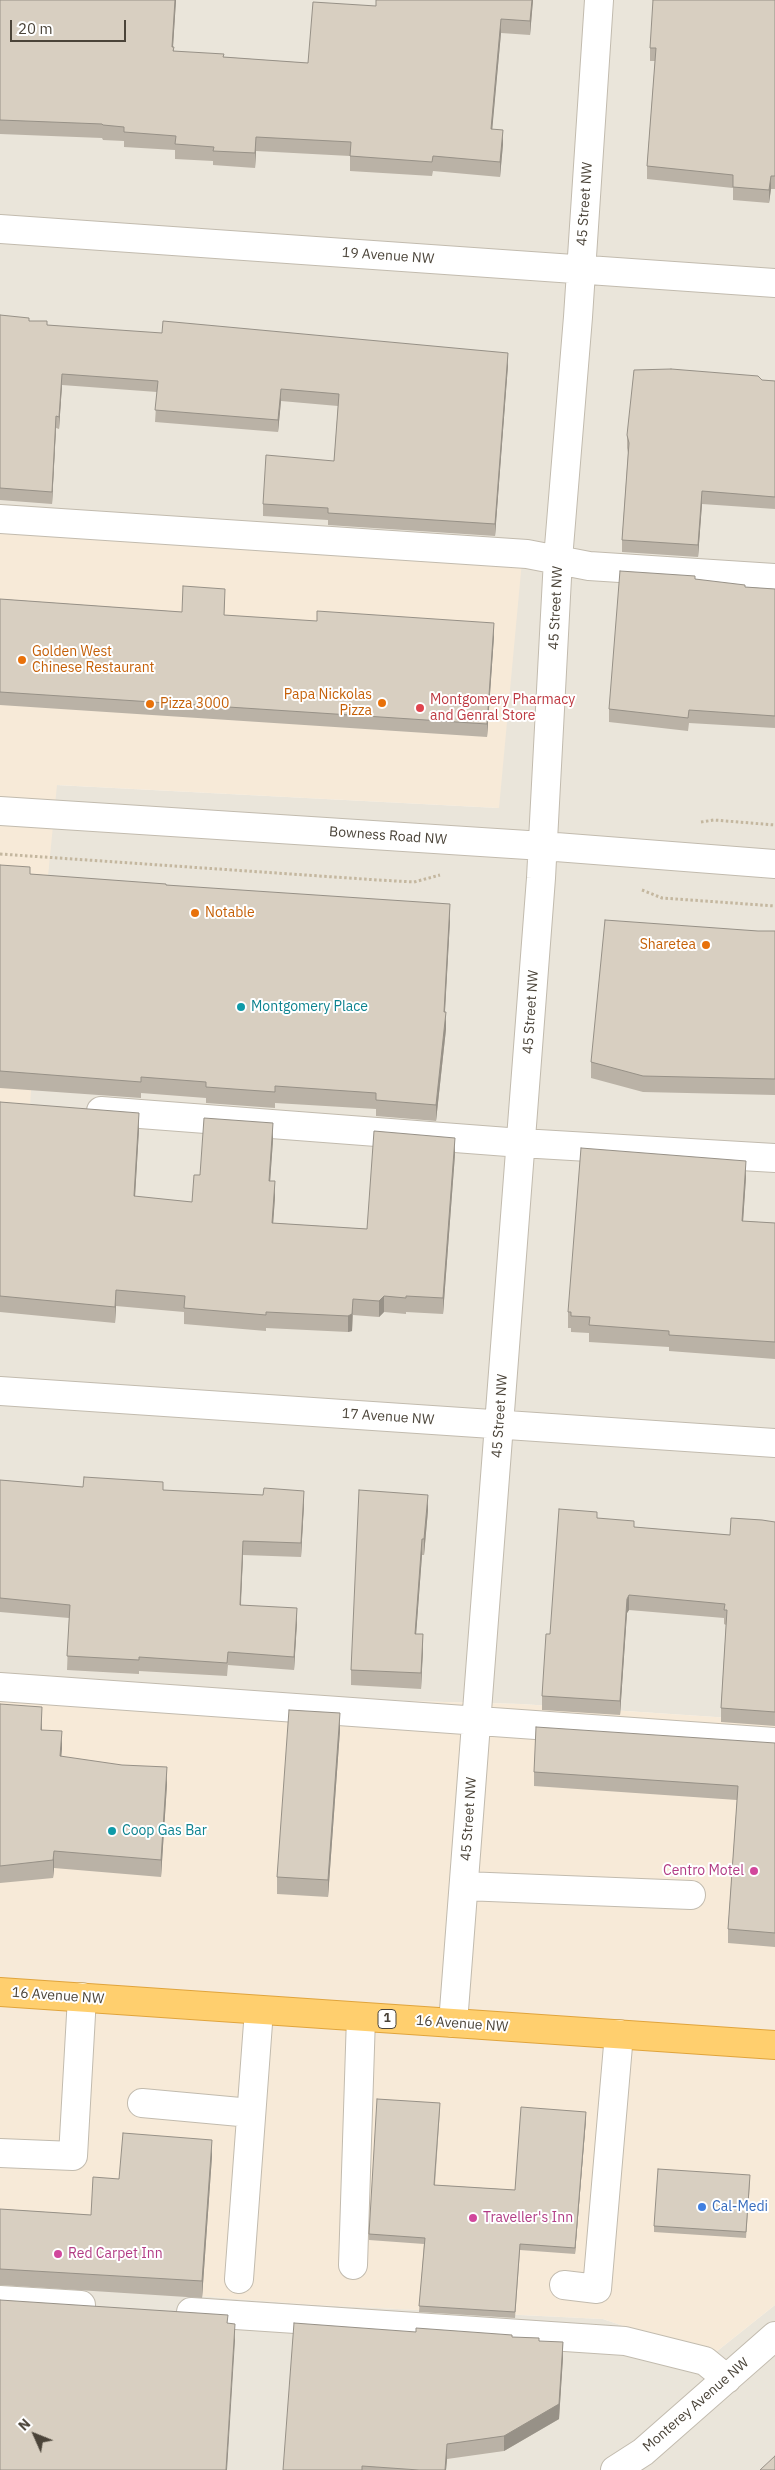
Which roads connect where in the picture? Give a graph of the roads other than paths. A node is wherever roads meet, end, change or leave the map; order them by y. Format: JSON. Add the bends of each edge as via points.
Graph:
{"nodes":[{"id":1,"x":599,"y":0,"type":"edge"},
{"id":2,"x":0,"y":229,"type":"edge"},
{"id":3,"x":581,"y":270,"type":"junction"},
{"id":4,"x":775,"y":283,"type":"edge"},
{"id":5,"x":0,"y":519,"type":"edge"},
{"id":6,"x":558,"y":559,"type":"junction"},
{"id":7,"x":775,"y":578,"type":"edge"},
{"id":8,"x":0,"y":811,"type":"edge"},
{"id":9,"x":543,"y":846,"type":"junction"},
{"id":10,"x":775,"y":864,"type":"edge"},
{"id":11,"x":80,"y":1110,"type":"edge"},
{"id":12,"x":521,"y":1143,"type":"junction"},
{"id":13,"x":775,"y":1158,"type":"edge"},
{"id":14,"x":0,"y":1392,"type":"edge"},
{"id":15,"x":500,"y":1424,"type":"junction"},
{"id":16,"x":775,"y":1443,"type":"edge"},
{"id":17,"x":0,"y":1687,"type":"edge"},
{"id":18,"x":476,"y":1721,"type":"junction"},
{"id":19,"x":775,"y":1742,"type":"edge"},
{"id":20,"x":464,"y":1886,"type":"junction"},
{"id":21,"x":692,"y":1895,"type":"dead end"},
{"id":22,"x":0,"y":1992,"type":"edge"},
{"id":23,"x":82,"y":1997,"type":"junction"},
{"id":24,"x":258,"y":2010,"type":"junction"},
{"id":25,"x":361,"y":2017,"type":"junction"},
{"id":26,"x":453,"y":2023,"type":"junction"},
{"id":27,"x":619,"y":2034,"type":"junction"},
{"id":28,"x":775,"y":2044,"type":"edge"},
{"id":29,"x":142,"y":2103,"type":"dead end"},
{"id":30,"x":250,"y":2113,"type":"junction"},
{"id":31,"x":0,"y":2153,"type":"edge"},
{"id":32,"x":354,"y":2265,"type":"dead end"},
{"id":33,"x":239,"y":2279,"type":"dead end"},
{"id":34,"x":564,"y":2285,"type":"dead end"},
{"id":35,"x":0,"y":2300,"type":"edge"},
{"id":36,"x":109,"y":2307,"type":"edge"},
{"id":37,"x":169,"y":2311,"type":"edge"},
{"id":38,"x":775,"y":2336,"type":"edge"},
{"id":39,"x":727,"y":2379,"type":"junction"},
{"id":40,"x":615,"y":2470,"type":"edge"}],
"edges":[{"from":1,"to":3,"type":"street","name":"45 Street NW"},
{"from":2,"to":3,"type":"street","name":"19 Avenue NW"},
{"from":3,"to":4,"type":"street","name":"19 Avenue NW"},
{"from":3,"to":6,"type":"street","name":"45 Street NW"},
{"from":5,"to":6,"type":"street","via":[[526,554]]},
{"from":6,"to":7,"type":"street","via":[[589,566]]},
{"from":6,"to":9,"type":"street","name":"45 Street NW"},
{"from":8,"to":9,"type":"street","name":"Bowness Road NW"},
{"from":9,"to":10,"type":"street","name":"Bowness Road NW"},
{"from":9,"to":12,"type":"street","name":"45 Street NW"},
{"from":11,"to":12,"type":"street"},
{"from":12,"to":13,"type":"street"},
{"from":12,"to":15,"type":"street","name":"45 Street NW"},
{"from":14,"to":15,"type":"street","name":"17 Avenue NW"},
{"from":15,"to":16,"type":"street","name":"17 Avenue NW"},
{"from":15,"to":18,"type":"street","name":"45 Street NW"},
{"from":17,"to":18,"type":"street"},
{"from":18,"to":19,"type":"street"},
{"from":18,"to":20,"type":"street","name":"45 Street NW"},
{"from":20,"to":21,"type":"street"},
{"from":20,"to":26,"type":"street","name":"45 Street NW"},
{"from":22,"to":23,"type":"highway","name":"16 Avenue NW","number":"1"},
{"from":23,"to":24,"type":"highway","name":"16 Avenue NW","number":"1"},
{"from":23,"to":31,"type":"street","via":[[73,2156]]},
{"from":24,"to":25,"type":"highway","name":"16 Avenue NW","number":"1"},
{"from":24,"to":30,"type":"street"},
{"from":25,"to":26,"type":"highway","name":"16 Avenue NW","number":"1"},
{"from":25,"to":32,"type":"street"},
{"from":26,"to":27,"type":"highway","name":"16 Avenue NW","number":"1"},
{"from":27,"to":28,"type":"highway","name":"16 Avenue NW","number":"1"},
{"from":27,"to":34,"type":"street","via":[[597,2289]]},
{"from":29,"to":30,"type":"street"},
{"from":30,"to":33,"type":"street"},
{"from":35,"to":36,"type":"street"},
{"from":37,"to":39,"type":"street","via":[[625,2341],[705,2361]]},
{"from":38,"to":39,"type":"street","name":"Monterey Avenue NW"},
{"from":39,"to":40,"type":"street","name":"Monterey Avenue NW","via":[[643,2452]]}]}
